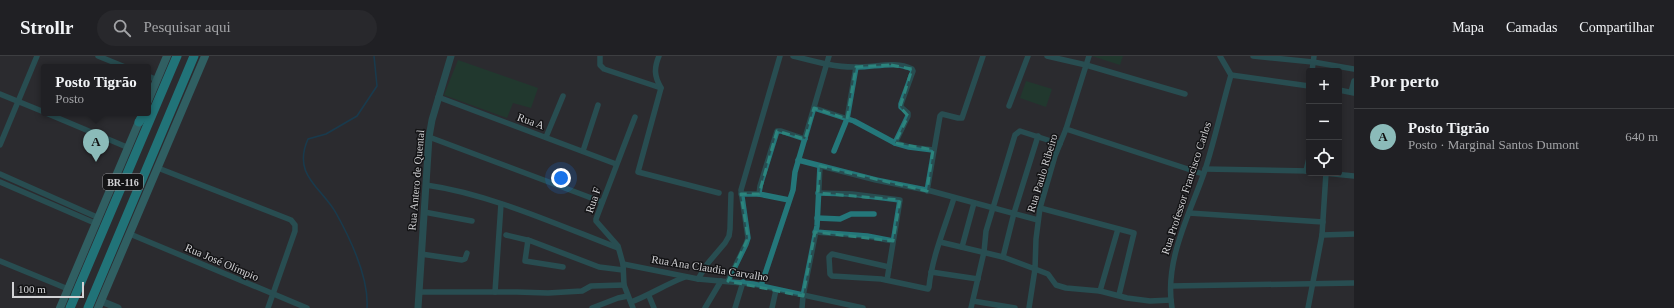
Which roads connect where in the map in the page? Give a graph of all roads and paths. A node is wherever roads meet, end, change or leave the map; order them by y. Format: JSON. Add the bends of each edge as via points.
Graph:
{"nodes":[{"id":1,"x":37,"y":56,"type":"edge"},
{"id":2,"x":98,"y":56,"type":"edge"},
{"id":3,"x":167,"y":56,"type":"edge"},
{"id":4,"x":176,"y":56,"type":"edge"},
{"id":5,"x":194,"y":56,"type":"edge"},
{"id":6,"x":205,"y":56,"type":"edge"},
{"id":7,"x":451,"y":56,"type":"edge"},
{"id":8,"x":600,"y":56,"type":"edge"},
{"id":9,"x":659,"y":56,"type":"edge"},
{"id":10,"x":780,"y":56,"type":"edge"},
{"id":11,"x":793,"y":56,"type":"edge"},
{"id":12,"x":829,"y":56,"type":"edge"},
{"id":13,"x":984,"y":56,"type":"edge"},
{"id":14,"x":1028,"y":56,"type":"edge"},
{"id":15,"x":1047,"y":56,"type":"edge"},
{"id":16,"x":1089,"y":56,"type":"edge"},
{"id":17,"x":1220,"y":56,"type":"edge"},
{"id":18,"x":1253,"y":56,"type":"edge"},
{"id":19,"x":1313,"y":59,"type":"edge"},
{"id":20,"x":118,"y":64,"type":"edge"},
{"id":21,"x":827,"y":64,"type":"junction"},
{"id":22,"x":1086,"y":65,"type":"junction"},
{"id":23,"x":856,"y":67,"type":"junction"},
{"id":24,"x":1354,"y":69,"type":"edge"},
{"id":25,"x":1231,"y":75,"type":"junction"},
{"id":26,"x":151,"y":77,"type":"edge"},
{"id":27,"x":157,"y":80,"type":"junction"},
{"id":28,"x":1354,"y":81,"type":"edge"},
{"id":29,"x":1306,"y":86,"type":"edge"},
{"id":30,"x":661,"y":88,"type":"junction"},
{"id":31,"x":1342,"y":90,"type":"edge"},
{"id":32,"x":1353,"y":92,"type":"edge"},
{"id":33,"x":0,"y":94,"type":"edge"},
{"id":34,"x":151,"y":94,"type":"edge"},
{"id":35,"x":1185,"y":94,"type":"dead end"},
{"id":36,"x":563,"y":96,"type":"dead end"},
{"id":37,"x":438,"y":97,"type":"junction"},
{"id":38,"x":19,"y":102,"type":"junction"},
{"id":39,"x":151,"y":104,"type":"edge"},
{"id":40,"x":598,"y":105,"type":"dead end"},
{"id":41,"x":1010,"y":106,"type":"dead end"},
{"id":42,"x":814,"y":108,"type":"junction"},
{"id":43,"x":41,"y":111,"type":"edge"},
{"id":44,"x":151,"y":115,"type":"edge"},
{"id":45,"x":52,"y":116,"type":"edge"},
{"id":46,"x":142,"y":116,"type":"edge"},
{"id":47,"x":151,"y":116,"type":"edge"},
{"id":48,"x":635,"y":117,"type":"dead end"},
{"id":49,"x":847,"y":119,"type":"junction"},
{"id":50,"x":139,"y":122,"type":"joint"},
{"id":51,"x":1066,"y":129,"type":"junction"},
{"id":52,"x":1038,"y":136,"type":"junction"},
{"id":53,"x":429,"y":137,"type":"junction"},
{"id":54,"x":546,"y":137,"type":"junction"},
{"id":55,"x":805,"y":139,"type":"junction"},
{"id":56,"x":895,"y":143,"type":"junction"},
{"id":57,"x":1060,"y":144,"type":"junction"},
{"id":58,"x":0,"y":145,"type":"edge"},
{"id":59,"x":129,"y":148,"type":"junction"},
{"id":60,"x":933,"y":150,"type":"junction"},
{"id":61,"x":583,"y":151,"type":"junction"},
{"id":62,"x":834,"y":151,"type":"dead end"},
{"id":63,"x":798,"y":160,"type":"junction"},
{"id":64,"x":616,"y":164,"type":"junction"},
{"id":65,"x":820,"y":166,"type":"junction"},
{"id":66,"x":158,"y":168,"type":"junction"},
{"id":67,"x":1204,"y":171,"type":"junction"},
{"id":68,"x":1306,"y":171,"type":"edge"},
{"id":69,"x":0,"y":174,"type":"edge"},
{"id":70,"x":1342,"y":175,"type":"edge"},
{"id":71,"x":1325,"y":176,"type":"edge"},
{"id":72,"x":1354,"y":176,"type":"edge"},
{"id":73,"x":0,"y":182,"type":"edge"},
{"id":74,"x":426,"y":185,"type":"junction"},
{"id":75,"x":927,"y":191,"type":"junction"},
{"id":76,"x":719,"y":193,"type":"dead end"},
{"id":77,"x":818,"y":193,"type":"junction"},
{"id":78,"x":731,"y":194,"type":"dead end"},
{"id":79,"x":741,"y":194,"type":"junction"},
{"id":80,"x":759,"y":194,"type":"junction"},
{"id":81,"x":954,"y":198,"type":"junction"},
{"id":82,"x":57,"y":200,"type":"junction"},
{"id":83,"x":789,"y":200,"type":"junction"},
{"id":84,"x":602,"y":202,"type":"junction"},
{"id":85,"x":974,"y":203,"type":"junction"},
{"id":86,"x":500,"y":204,"type":"junction"},
{"id":87,"x":54,"y":206,"type":"junction"},
{"id":88,"x":993,"y":207,"type":"junction"},
{"id":89,"x":1040,"y":208,"type":"junction"},
{"id":90,"x":424,"y":212,"type":"junction"},
{"id":91,"x":1189,"y":213,"type":"junction"},
{"id":92,"x":874,"y":214,"type":"dead end"},
{"id":93,"x":1014,"y":214,"type":"junction"},
{"id":94,"x":817,"y":218,"type":"junction"},
{"id":95,"x":1038,"y":220,"type":"junction"},
{"id":96,"x":98,"y":221,"type":"junction"},
{"id":97,"x":472,"y":221,"type":"dead end"},
{"id":98,"x":1323,"y":222,"type":"junction"},
{"id":99,"x":1118,"y":229,"type":"junction"},
{"id":100,"x":815,"y":232,"type":"junction"},
{"id":101,"x":130,"y":234,"type":"junction"},
{"id":102,"x":1354,"y":234,"type":"edge"},
{"id":103,"x":1322,"y":235,"type":"junction"},
{"id":104,"x":506,"y":236,"type":"dead end"},
{"id":105,"x":528,"y":240,"type":"junction"},
{"id":106,"x":893,"y":241,"type":"junction"},
{"id":107,"x":940,"y":242,"type":"junction"},
{"id":108,"x":962,"y":247,"type":"junction"},
{"id":109,"x":618,"y":248,"type":"junction"},
{"id":110,"x":984,"y":252,"type":"junction"},
{"id":111,"x":467,"y":253,"type":"dead end"},
{"id":112,"x":421,"y":254,"type":"junction"},
{"id":113,"x":1003,"y":257,"type":"junction"},
{"id":114,"x":0,"y":261,"type":"edge"},
{"id":115,"x":624,"y":264,"type":"junction"},
{"id":116,"x":563,"y":267,"type":"dead end"},
{"id":117,"x":889,"y":267,"type":"junction"},
{"id":118,"x":1035,"y":269,"type":"junction"},
{"id":119,"x":623,"y":270,"type":"junction"},
{"id":120,"x":931,"y":272,"type":"junction"},
{"id":121,"x":685,"y":276,"type":"junction"},
{"id":122,"x":698,"y":279,"type":"junction"},
{"id":123,"x":978,"y":279,"type":"junction"},
{"id":124,"x":887,"y":280,"type":"junction"},
{"id":125,"x":720,"y":281,"type":"junction"},
{"id":126,"x":728,"y":281,"type":"junction"},
{"id":127,"x":743,"y":282,"type":"junction"},
{"id":128,"x":1354,"y":283,"type":"edge"},
{"id":129,"x":1313,"y":284,"type":"junction"},
{"id":130,"x":624,"y":285,"type":"junction"},
{"id":131,"x":761,"y":286,"type":"junction"},
{"id":132,"x":1171,"y":286,"type":"junction"},
{"id":133,"x":68,"y":289,"type":"junction"},
{"id":134,"x":776,"y":290,"type":"junction"},
{"id":135,"x":1100,"y":291,"type":"junction"},
{"id":136,"x":419,"y":292,"type":"junction"},
{"id":137,"x":495,"y":292,"type":"junction"},
{"id":138,"x":274,"y":295,"type":"junction"},
{"id":139,"x":1119,"y":295,"type":"junction"},
{"id":140,"x":649,"y":296,"type":"junction"},
{"id":141,"x":803,"y":296,"type":"junction"},
{"id":142,"x":630,"y":299,"type":"junction"},
{"id":143,"x":1171,"y":300,"type":"junction"},
{"id":144,"x":973,"y":301,"type":"junction"},
{"id":145,"x":100,"y":304,"type":"edge"},
{"id":146,"x":836,"y":305,"type":"edge"},
{"id":147,"x":855,"y":307,"type":"edge"},
{"id":148,"x":60,"y":308,"type":"edge"},
{"id":149,"x":70,"y":308,"type":"edge"},
{"id":150,"x":88,"y":308,"type":"edge"},
{"id":151,"x":118,"y":308,"type":"edge"},
{"id":152,"x":268,"y":308,"type":"edge"},
{"id":153,"x":307,"y":308,"type":"edge"},
{"id":154,"x":418,"y":308,"type":"edge"},
{"id":155,"x":592,"y":308,"type":"edge"},
{"id":156,"x":633,"y":308,"type":"edge"},
{"id":157,"x":654,"y":308,"type":"edge"},
{"id":158,"x":705,"y":308,"type":"edge"},
{"id":159,"x":735,"y":308,"type":"edge"},
{"id":160,"x":772,"y":308,"type":"edge"},
{"id":161,"x":802,"y":308,"type":"edge"},
{"id":162,"x":863,"y":308,"type":"edge"},
{"id":163,"x":971,"y":308,"type":"edge"},
{"id":164,"x":1015,"y":308,"type":"edge"},
{"id":165,"x":1028,"y":308,"type":"edge"},
{"id":166,"x":1172,"y":308,"type":"edge"},
{"id":167,"x":1308,"y":308,"type":"edge"}],
"edges":[{"from":1,"to":38,"type":"street"},
{"from":2,"to":20,"type":"street"},
{"from":3,"to":27,"type":"main road"},
{"from":4,"to":39,"type":"highway","via":[[171,60]]},
{"from":4,"to":44,"type":"highway","number":"BR-116"},
{"from":5,"to":150,"type":"highway","number":"BR-116"},
{"from":6,"to":66,"type":"main road","number":"BR-116"},
{"from":7,"to":37,"type":"street","name":"Rua Antero de Quental"},
{"from":8,"to":30,"type":"street","via":[[600,66],[604,69]]},
{"from":9,"to":30,"type":"street","via":[[654,71]]},
{"from":10,"to":79,"type":"street"},
{"from":11,"to":21,"type":"street"},
{"from":12,"to":21,"type":"street"},
{"from":13,"to":60,"type":"street","via":[[962,118],[942,114],[940,116]]},
{"from":14,"to":41,"type":"street"},
{"from":15,"to":22,"type":"street"},
{"from":16,"to":22,"type":"street","name":"Rua Paulo Ribeiro"},
{"from":17,"to":25,"type":"street"},
{"from":18,"to":19,"type":"street"},
{"from":19,"to":24,"type":"street"},
{"from":21,"to":23,"type":"street"},
{"from":21,"to":42,"type":"street"},
{"from":22,"to":35,"type":"street"},
{"from":22,"to":51,"type":"street","name":"Rua Paulo Ribeiro"},
{"from":23,"to":49,"type":"street"},
{"from":23,"to":56,"type":"street","via":[[901,65],[913,70],[901,103],[908,116]]},
{"from":25,"to":29,"type":"street"},
{"from":25,"to":67,"type":"street","name":"Rua Professor Francisco Carlos"},
{"from":26,"to":27,"type":"street"},
{"from":27,"to":34,"type":"main road"},
{"from":28,"to":32,"type":"street"},
{"from":30,"to":76,"type":"street","via":[[638,172]]},
{"from":31,"to":32,"type":"street"},
{"from":33,"to":38,"type":"street"},
{"from":36,"to":54,"type":"street"},
{"from":37,"to":53,"type":"street","name":"Rua Antero de Quental"},
{"from":37,"to":54,"type":"street","name":"Rua A"},
{"from":38,"to":43,"type":"street"},
{"from":38,"to":58,"type":"street"},
{"from":40,"to":61,"type":"street"},
{"from":42,"to":49,"type":"street"},
{"from":42,"to":55,"type":"street"},
{"from":45,"to":59,"type":"street"},
{"from":46,"to":50,"type":"highway"},
{"from":47,"to":149,"type":"highway","number":"BR-116"},
{"from":48,"to":64,"type":"street","name":"Rua F"},
{"from":49,"to":56,"type":"street"},
{"from":49,"to":62,"type":"street"},
{"from":50,"to":59,"type":"main road","number":"BR-116"},
{"from":51,"to":57,"type":"street","name":"Rua Paulo Ribeiro"},
{"from":51,"to":67,"type":"street"},
{"from":52,"to":57,"type":"street"},
{"from":52,"to":88,"type":"street","via":[[1020,131],[1015,135]]},
{"from":52,"to":93,"type":"street"},
{"from":53,"to":74,"type":"street","name":"Rua Antero de Quental"},
{"from":53,"to":84,"type":"street"},
{"from":54,"to":61,"type":"street","name":"Rua A"},
{"from":55,"to":63,"type":"street"},
{"from":55,"to":80,"type":"street","via":[[777,131]]},
{"from":56,"to":60,"type":"street"},
{"from":57,"to":89,"type":"street","name":"Rua Paulo Ribeiro"},
{"from":59,"to":96,"type":"main road","number":"BR-116"},
{"from":60,"to":75,"type":"street"},
{"from":61,"to":64,"type":"street","name":"Rua A"},
{"from":63,"to":65,"type":"street"},
{"from":63,"to":83,"type":"street"},
{"from":64,"to":84,"type":"street","name":"Rua F"},
{"from":65,"to":75,"type":"street"},
{"from":65,"to":77,"type":"street"},
{"from":66,"to":101,"type":"main road","number":"BR-116"},
{"from":66,"to":138,"type":"street","via":[[291,220],[295,225],[295,231]]},
{"from":67,"to":68,"type":"street"},
{"from":67,"to":91,"type":"street","name":"Rua Professor Francisco Carlos"},
{"from":69,"to":82,"type":"street"},
{"from":70,"to":72,"type":"street"},
{"from":71,"to":98,"type":"street"},
{"from":73,"to":87,"type":"street"},
{"from":74,"to":86,"type":"street","via":[[452,189]]},
{"from":74,"to":90,"type":"street","name":"Rua Antero de Quental"},
{"from":75,"to":81,"type":"street"},
{"from":77,"to":94,"type":"street"},
{"from":77,"to":106,"type":"street","via":[[900,200]]},
{"from":78,"to":122,"type":"street","via":[[730,229],[727,240]]},
{"from":79,"to":80,"type":"street"},
{"from":79,"to":126,"type":"street","via":[[748,238]]},
{"from":80,"to":83,"type":"street"},
{"from":81,"to":85,"type":"street"},
{"from":81,"to":107,"type":"street"},
{"from":82,"to":87,"type":"street"},
{"from":82,"to":96,"type":"street"},
{"from":83,"to":131,"type":"street"},
{"from":84,"to":109,"type":"street","name":"Rua F","via":[[596,222]]},
{"from":85,"to":88,"type":"street"},
{"from":85,"to":108,"type":"street"},
{"from":86,"to":109,"type":"street"},
{"from":86,"to":137,"type":"street"},
{"from":87,"to":96,"type":"street"},
{"from":88,"to":93,"type":"street"},
{"from":88,"to":110,"type":"street","via":[[986,231]]},
{"from":89,"to":95,"type":"street","name":"Rua Paulo Ribeiro"},
{"from":89,"to":99,"type":"street"},
{"from":90,"to":97,"type":"street"},
{"from":90,"to":112,"type":"street","name":"Rua Antero de Quental"},
{"from":91,"to":98,"type":"street"},
{"from":91,"to":132,"type":"street","name":"Rua Professor Francisco Carlos","via":[[1173,260]]},
{"from":92,"to":94,"type":"street","via":[[851,214],[840,219]]},
{"from":93,"to":95,"type":"street"},
{"from":93,"to":113,"type":"street"},
{"from":94,"to":100,"type":"street"},
{"from":95,"to":118,"type":"street","name":"Rua Paulo Ribeiro"},
{"from":96,"to":133,"type":"main road","number":"BR-116"},
{"from":98,"to":103,"type":"street"},
{"from":99,"to":135,"type":"street"},
{"from":99,"to":139,"type":"street","via":[[1134,235]]},
{"from":100,"to":106,"type":"street"},
{"from":100,"to":141,"type":"street"},
{"from":101,"to":138,"type":"street","name":"Rua José Olímpio"},
{"from":101,"to":145,"type":"main road","number":"BR-116"},
{"from":102,"to":103,"type":"street"},
{"from":103,"to":129,"type":"street"},
{"from":104,"to":105,"type":"street"},
{"from":105,"to":116,"type":"street","via":[[525,261]]},
{"from":105,"to":119,"type":"street","via":[[599,267]]},
{"from":106,"to":117,"type":"street"},
{"from":107,"to":108,"type":"street"},
{"from":107,"to":120,"type":"street"},
{"from":108,"to":110,"type":"street"},
{"from":109,"to":115,"type":"street","name":"Rua F"},
{"from":110,"to":113,"type":"street"},
{"from":110,"to":123,"type":"street"},
{"from":111,"to":112,"type":"street","via":[[462,260]]},
{"from":112,"to":136,"type":"street","name":"Rua Antero de Quental"},
{"from":113,"to":118,"type":"street"},
{"from":114,"to":133,"type":"street"},
{"from":115,"to":119,"type":"street"},
{"from":115,"to":121,"type":"street","name":"Rua Ana Claudia Carvalho"},
{"from":117,"to":124,"type":"street"},
{"from":117,"to":124,"type":"street","via":[[832,254],[828,257],[832,276]]},
{"from":118,"to":135,"type":"street","via":[[1048,274],[1059,286]]},
{"from":118,"to":165,"type":"street","name":"Rua Paulo Ribeiro"},
{"from":119,"to":130,"type":"street"},
{"from":120,"to":123,"type":"street"},
{"from":120,"to":124,"type":"street","via":[[928,288]]},
{"from":121,"to":122,"type":"street","name":"Rua Ana Claudia Carvalho"},
{"from":121,"to":140,"type":"street"},
{"from":122,"to":125,"type":"street","name":"Rua Ana Claudia Carvalho"},
{"from":123,"to":144,"type":"street"},
{"from":125,"to":126,"type":"street","name":"Rua Ana Claudia Carvalho"},
{"from":125,"to":158,"type":"street"},
{"from":126,"to":127,"type":"street","name":"Rua Ana Claudia Carvalho"},
{"from":127,"to":131,"type":"street","name":"Rua Ana Claudia Carvalho"},
{"from":127,"to":159,"type":"street"},
{"from":128,"to":129,"type":"street"},
{"from":129,"to":132,"type":"street"},
{"from":129,"to":167,"type":"street"},
{"from":130,"to":137,"type":"street","via":[[591,286],[574,292]]},
{"from":130,"to":142,"type":"street"},
{"from":131,"to":134,"type":"street","name":"Rua Ana Claudia Carvalho"},
{"from":132,"to":143,"type":"street","name":"Rua Professor Francisco Carlos"},
{"from":133,"to":148,"type":"main road","number":"BR-116"},
{"from":134,"to":141,"type":"street","name":"Rua Ana Claudia Carvalho"},
{"from":134,"to":160,"type":"street"},
{"from":135,"to":139,"type":"street"},
{"from":136,"to":137,"type":"street"},
{"from":136,"to":154,"type":"street","name":"Rua Antero de Quental"},
{"from":138,"to":152,"type":"street"},
{"from":138,"to":153,"type":"street","name":"Rua José Olímpio"},
{"from":139,"to":143,"type":"street","via":[[1127,298]]},
{"from":140,"to":142,"type":"street"},
{"from":140,"to":157,"type":"street"},
{"from":141,"to":146,"type":"street","name":"Rua Ana Claudia Carvalho"},
{"from":141,"to":161,"type":"street"},
{"from":142,"to":155,"type":"street","via":[[618,298]]},
{"from":142,"to":156,"type":"street"},
{"from":143,"to":166,"type":"street","name":"Rua Professor Francisco Carlos"},
{"from":144,"to":163,"type":"street"},
{"from":144,"to":164,"type":"street"},
{"from":145,"to":151,"type":"street"},
{"from":146,"to":147,"type":"street","name":"Rua Ana Claudia Carvalho"},
{"from":147,"to":162,"type":"street","name":"Rua Ana Claudia Carvalho"}]}
